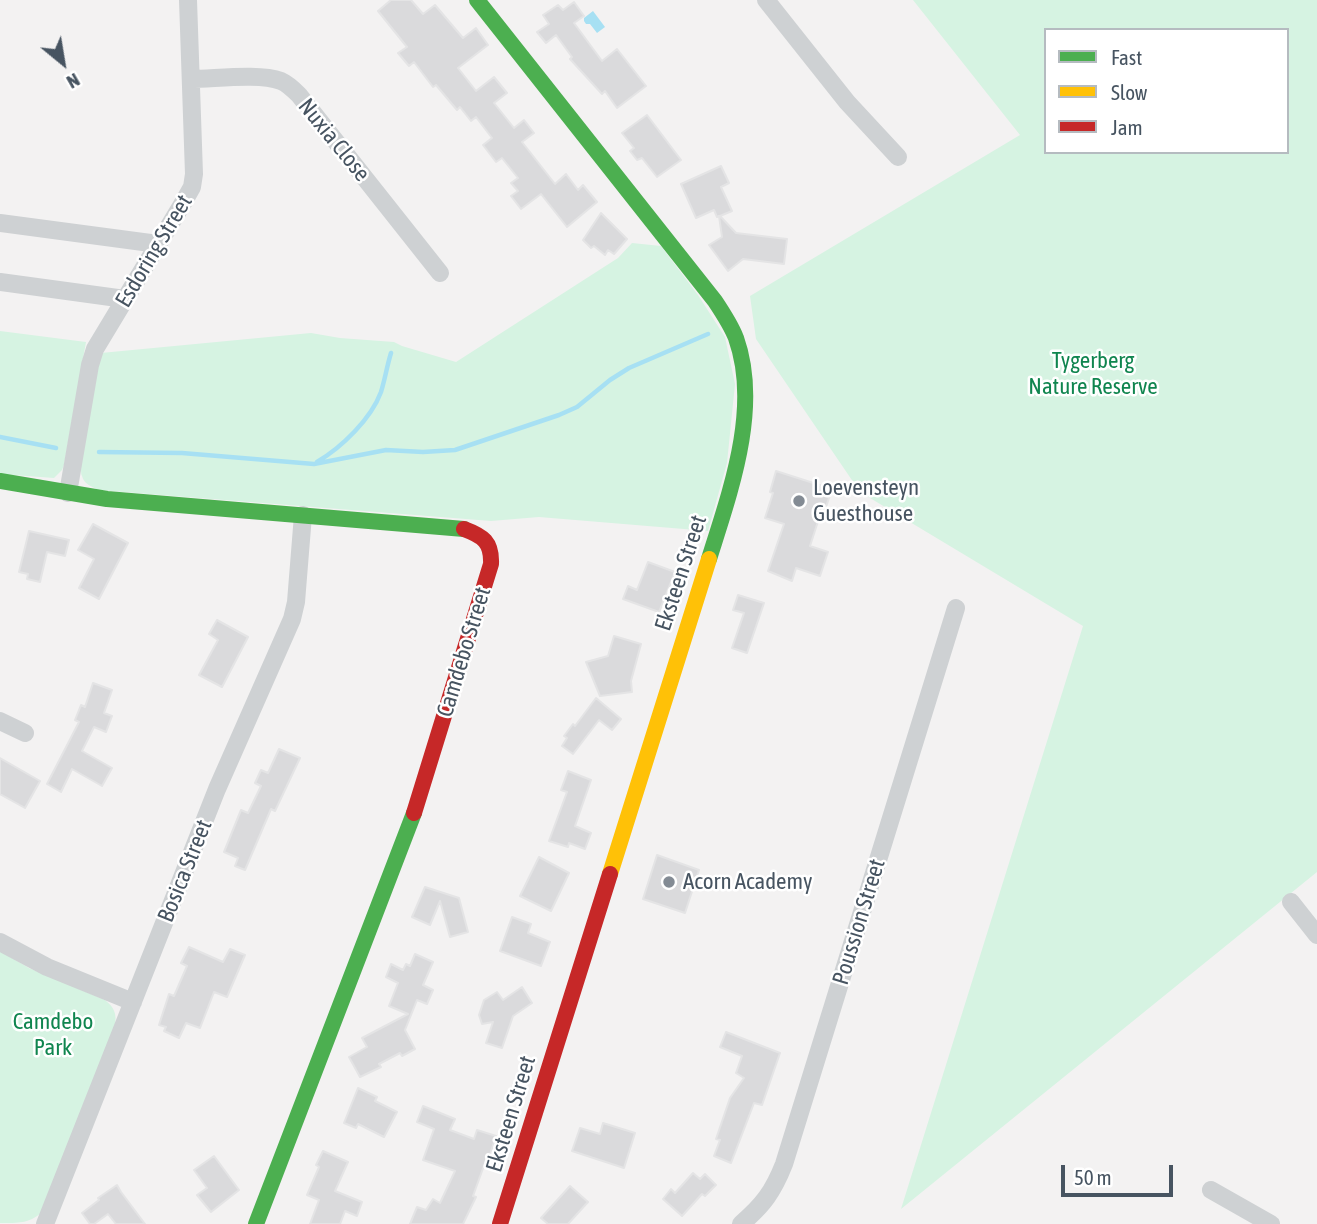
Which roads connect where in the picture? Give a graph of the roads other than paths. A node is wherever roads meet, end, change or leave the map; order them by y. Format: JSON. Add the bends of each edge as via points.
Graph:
{"nodes":[{"id":1,"x":188,"y":0,"type":"edge"},
{"id":2,"x":477,"y":0,"type":"edge"},
{"id":3,"x":766,"y":0,"type":"edge"},
{"id":4,"x":191,"y":79,"type":"junction"},
{"id":5,"x":898,"y":158,"type":"dead end"},
{"id":6,"x":0,"y":223,"type":"edge"},
{"id":7,"x":158,"y":244,"type":"junction"},
{"id":8,"x":440,"y":274,"type":"dead end"},
{"id":9,"x":0,"y":282,"type":"edge"},
{"id":10,"x":125,"y":299,"type":"junction"},
{"id":11,"x":0,"y":481,"type":"edge"},
{"id":12,"x":68,"y":493,"type":"junction"},
{"id":13,"x":303,"y":515,"type":"junction"},
{"id":14,"x":956,"y":608,"type":"dead end"},
{"id":15,"x":0,"y":721,"type":"edge"},
{"id":16,"x":25,"y":733,"type":"dead end"},
{"id":17,"x":1291,"y":902,"type":"dead end"},
{"id":18,"x":1317,"y":935,"type":"edge"},
{"id":19,"x":0,"y":942,"type":"edge"},
{"id":20,"x":133,"y":1002,"type":"junction"},
{"id":21,"x":1211,"y":1190,"type":"dead end"},
{"id":22,"x":46,"y":1224,"type":"edge"},
{"id":23,"x":256,"y":1224,"type":"edge"},
{"id":24,"x":500,"y":1224,"type":"edge"},
{"id":25,"x":741,"y":1224,"type":"edge"},
{"id":26,"x":1271,"y":1224,"type":"edge"}],
"edges":[{"from":1,"to":4,"type":"street","name":"Esdoring Street"},
{"from":2,"to":24,"type":"street","name":"Eksteen Street","via":[[715,301],[736,338],[746,394],[732,486]]},
{"from":3,"to":5,"type":"street"},
{"from":4,"to":7,"type":"street","name":"Esdoring Street","via":[[192,187]]},
{"from":4,"to":8,"type":"street","name":"Nuxia Close","via":[[266,78],[290,86]]},
{"from":6,"to":7,"type":"street"},
{"from":7,"to":10,"type":"street","name":"Esdoring Street"},
{"from":9,"to":10,"type":"street"},
{"from":10,"to":12,"type":"street","name":"Esdoring Street","via":[[90,365]]},
{"from":11,"to":12,"type":"street","name":"Camdebo Street"},
{"from":12,"to":13,"type":"street","name":"Camdebo Street"},
{"from":13,"to":20,"type":"street","name":"Bosica Street","via":[[292,619],[217,789]]},
{"from":13,"to":23,"type":"street","name":"Camdebo Street","via":[[463,529],[484,538],[492,559],[414,811]]},
{"from":14,"to":25,"type":"street","name":"Poussion Street","via":[[784,1164],[768,1198]]},
{"from":15,"to":16,"type":"street"},
{"from":17,"to":18,"type":"street"},
{"from":19,"to":20,"type":"street"},
{"from":20,"to":22,"type":"street","name":"Bosica Street"},
{"from":21,"to":26,"type":"street"}]}
